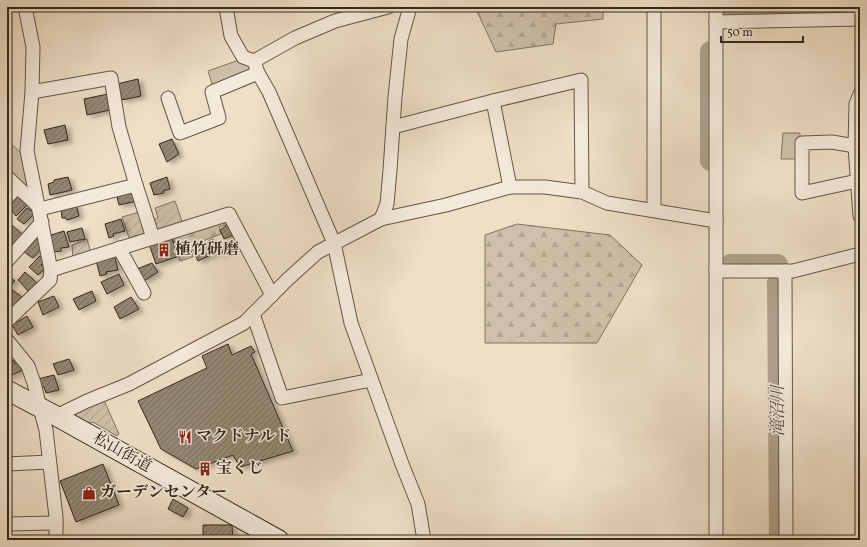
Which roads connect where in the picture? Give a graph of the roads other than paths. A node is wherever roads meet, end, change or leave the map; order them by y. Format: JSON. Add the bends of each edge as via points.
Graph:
{"nodes":[{"id":1,"x":25,"y":7,"type":"edge"},
{"id":2,"x":226,"y":7,"type":"edge"},
{"id":3,"x":388,"y":7,"type":"edge"},
{"id":4,"x":410,"y":7,"type":"edge"},
{"id":5,"x":654,"y":7,"type":"edge"},
{"id":6,"x":716,"y":7,"type":"edge"},
{"id":7,"x":858,"y":15,"type":"edge"},
{"id":8,"x":716,"y":22,"type":"junction"},
{"id":9,"x":256,"y":67,"type":"junction"},
{"id":10,"x":32,"y":92,"type":"junction"},
{"id":11,"x":860,"y":94,"type":"edge"},
{"id":12,"x":168,"y":98,"type":"dead end"},
{"id":13,"x":493,"y":101,"type":"junction"},
{"id":14,"x":858,"y":120,"type":"edge"},
{"id":15,"x":393,"y":127,"type":"junction"},
{"id":16,"x":855,"y":146,"type":"junction"},
{"id":17,"x":7,"y":177,"type":"edge"},
{"id":18,"x":136,"y":185,"type":"junction"},
{"id":19,"x":17,"y":187,"type":"junction"},
{"id":20,"x":510,"y":187,"type":"junction"},
{"id":21,"x":858,"y":189,"type":"edge"},
{"id":22,"x":582,"y":192,"type":"junction"},
{"id":23,"x":7,"y":198,"type":"edge"},
{"id":24,"x":39,"y":208,"type":"junction"},
{"id":25,"x":654,"y":210,"type":"junction"},
{"id":26,"x":860,"y":216,"type":"edge"},
{"id":27,"x":381,"y":219,"type":"junction"},
{"id":28,"x":716,"y":221,"type":"junction"},
{"id":29,"x":42,"y":222,"type":"junction"},
{"id":30,"x":153,"y":238,"type":"junction"},
{"id":31,"x":334,"y":243,"type":"junction"},
{"id":32,"x":119,"y":248,"type":"junction"},
{"id":33,"x":860,"y":254,"type":"edge"},
{"id":34,"x":7,"y":261,"type":"edge"},
{"id":35,"x":51,"y":270,"type":"junction"},
{"id":36,"x":716,"y":271,"type":"junction"},
{"id":37,"x":785,"y":271,"type":"junction"},
{"id":38,"x":144,"y":293,"type":"dead end"},
{"id":39,"x":272,"y":295,"type":"junction"},
{"id":40,"x":253,"y":314,"type":"junction"},
{"id":41,"x":7,"y":320,"type":"edge"},
{"id":42,"x":7,"y":340,"type":"edge"},
{"id":43,"x":371,"y":380,"type":"junction"},
{"id":44,"x":7,"y":390,"type":"edge"},
{"id":45,"x":48,"y":412,"type":"junction"},
{"id":46,"x":49,"y":462,"type":"junction"},
{"id":47,"x":7,"y":464,"type":"edge"},
{"id":48,"x":56,"y":523,"type":"junction"},
{"id":49,"x":7,"y":524,"type":"edge"},
{"id":50,"x":56,"y":540,"type":"edge"},
{"id":51,"x":279,"y":540,"type":"edge"},
{"id":52,"x":424,"y":540,"type":"edge"},
{"id":53,"x":716,"y":540,"type":"edge"},
{"id":54,"x":786,"y":540,"type":"edge"}],
"edges":[{"from":1,"to":10,"type":"street","via":[[33,47]]},
{"from":2,"to":9,"type":"street","via":[[231,36],[243,57]]},
{"from":3,"to":9,"type":"street","via":[[335,21],[295,38]]},
{"from":4,"to":15,"type":"street","via":[[401,39]]},
{"from":5,"to":25,"type":"street"},
{"from":6,"to":8,"type":"street"},
{"from":7,"to":8,"type":"street"},
{"from":8,"to":28,"type":"street"},
{"from":9,"to":12,"type":"street","via":[[212,92],[219,118],[180,133]]},
{"from":9,"to":31,"type":"street"},
{"from":10,"to":18,"type":"street","via":[[111,78],[119,127]]},
{"from":10,"to":24,"type":"street","via":[[27,151]]},
{"from":11,"to":14,"type":"street","via":[[856,104]]},
{"from":13,"to":15,"type":"street"},
{"from":13,"to":20,"type":"street"},
{"from":13,"to":22,"type":"street","via":[[581,80]]},
{"from":14,"to":16,"type":"street"},
{"from":15,"to":27,"type":"street","via":[[387,204]]},
{"from":16,"to":21,"type":"street"},
{"from":16,"to":21,"type":"street","via":[[832,142],[802,143],[802,193]]},
{"from":17,"to":19,"type":"street"},
{"from":18,"to":24,"type":"street"},
{"from":18,"to":30,"type":"street"},
{"from":19,"to":23,"type":"street"},
{"from":19,"to":24,"type":"street"},
{"from":20,"to":22,"type":"street","via":[[545,187]]},
{"from":20,"to":27,"type":"street","via":[[446,205]]},
{"from":21,"to":26,"type":"street"},
{"from":22,"to":25,"type":"street","via":[[607,203]]},
{"from":24,"to":29,"type":"street"},
{"from":25,"to":28,"type":"street"},
{"from":27,"to":31,"type":"street"},
{"from":28,"to":36,"type":"street"},
{"from":29,"to":34,"type":"street"},
{"from":29,"to":35,"type":"street"},
{"from":30,"to":32,"type":"street"},
{"from":30,"to":39,"type":"street","via":[[229,214]]},
{"from":31,"to":39,"type":"street","via":[[318,252]]},
{"from":31,"to":43,"type":"street","via":[[351,323]]},
{"from":32,"to":35,"type":"street"},
{"from":32,"to":38,"type":"street"},
{"from":33,"to":37,"type":"street","via":[[793,272]]},
{"from":35,"to":41,"type":"street","via":[[50,280]]},
{"from":36,"to":37,"type":"street"},
{"from":36,"to":53,"type":"street"},
{"from":37,"to":54,"type":"street"},
{"from":39,"to":40,"type":"street"},
{"from":40,"to":43,"type":"street","via":[[282,398]]},
{"from":40,"to":45,"type":"street","via":[[244,323],[129,384],[87,401]]},
{"from":42,"to":45,"type":"street","via":[[28,366]]},
{"from":43,"to":52,"type":"street","via":[[418,504]]},
{"from":44,"to":45,"type":"main road","name":"松山街道"},
{"from":45,"to":46,"type":"street","via":[[46,430]]},
{"from":45,"to":51,"type":"main road","name":"松山街道"},
{"from":46,"to":47,"type":"street"},
{"from":46,"to":48,"type":"street"},
{"from":48,"to":49,"type":"street"},
{"from":48,"to":50,"type":"street"}]}
